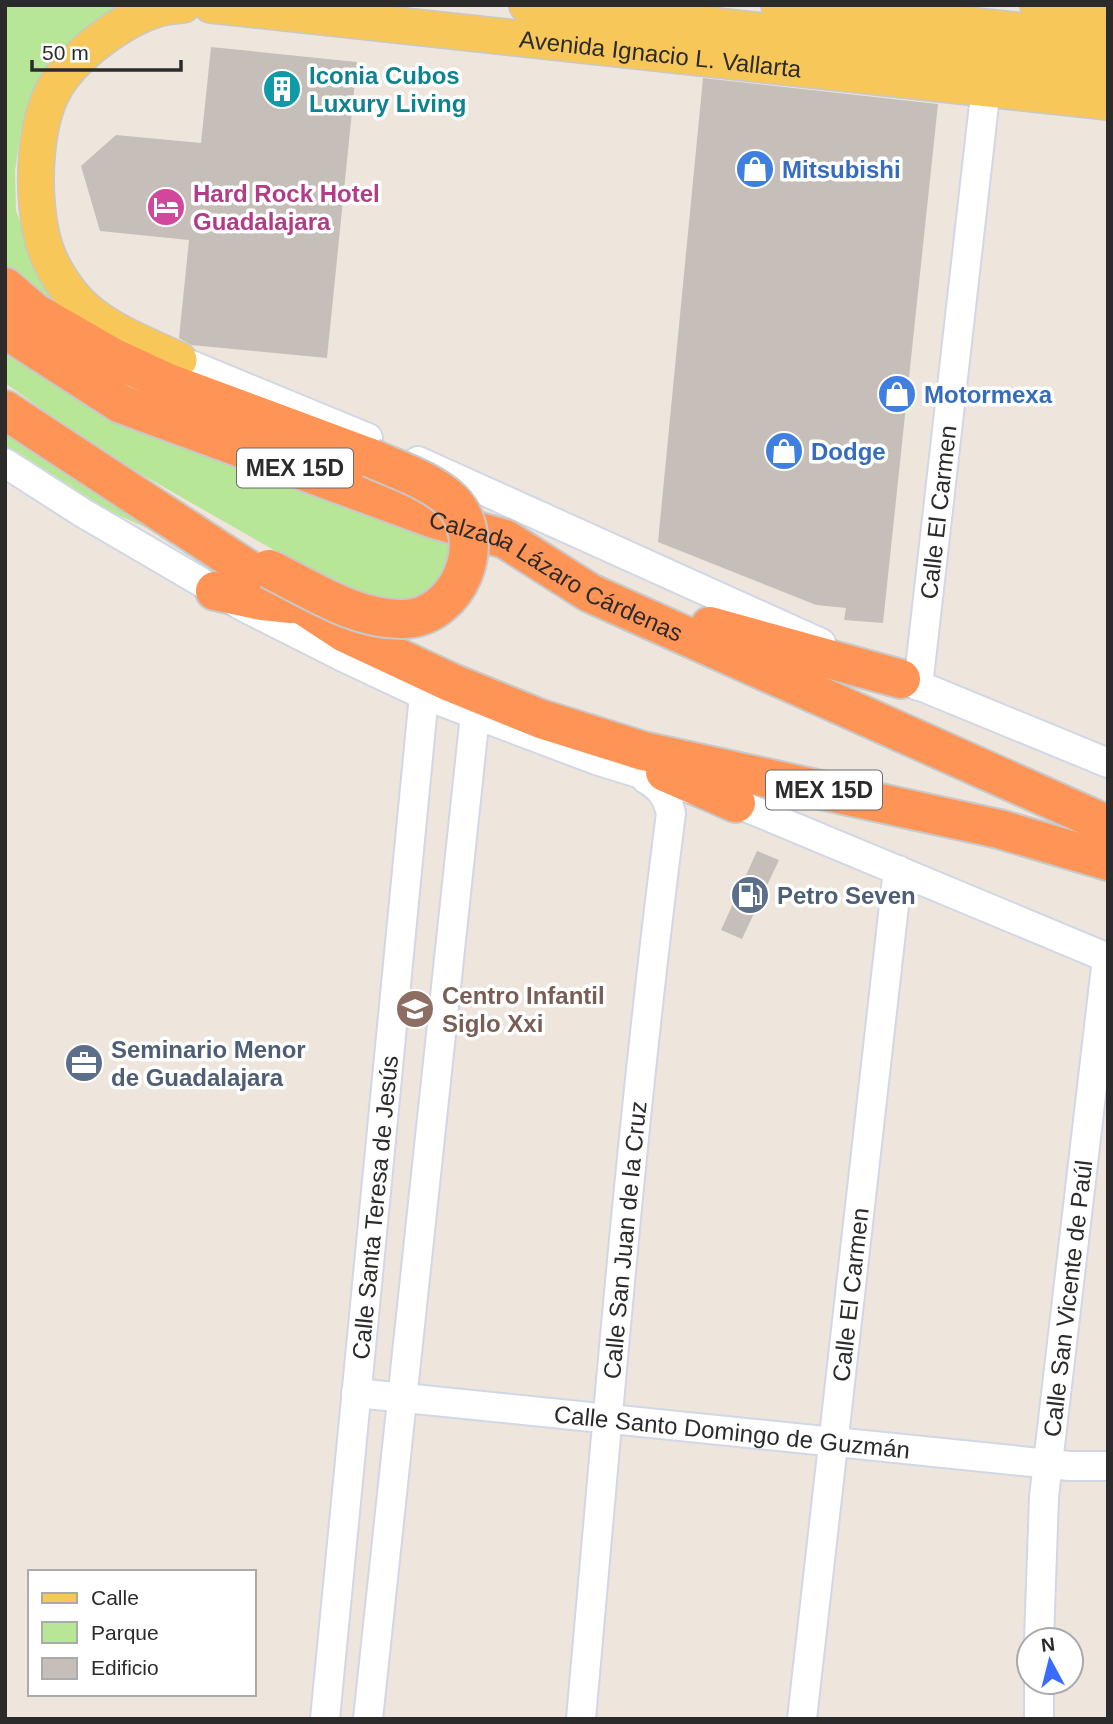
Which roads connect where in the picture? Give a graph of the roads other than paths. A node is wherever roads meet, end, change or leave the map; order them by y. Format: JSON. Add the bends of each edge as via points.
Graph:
{"nodes":[{"id":1,"x":183,"y":5,"type":"edge"},
{"id":2,"x":211,"y":5,"type":"edge"},
{"id":3,"x":527,"y":5,"type":"edge"},
{"id":4,"x":779,"y":5,"type":"edge"},
{"id":5,"x":904,"y":5,"type":"edge"},
{"id":6,"x":1038,"y":5,"type":"edge"},
{"id":7,"x":1108,"y":13,"type":"edge"},
{"id":8,"x":998,"y":28,"type":"junction"},
{"id":9,"x":1108,"y":40,"type":"edge"},
{"id":10,"x":925,"y":50,"type":"junction"},
{"id":11,"x":713,"y":59,"type":"junction"},
{"id":12,"x":1068,"y":66,"type":"junction"},
{"id":13,"x":1108,"y":69,"type":"edge"},
{"id":14,"x":986,"y":87,"type":"junction"},
{"id":15,"x":1108,"y":100,"type":"edge"},
{"id":16,"x":5,"y":288,"type":"edge"},
{"id":17,"x":20,"y":321,"type":"edge"},
{"id":18,"x":180,"y":360,"type":"junction"},
{"id":19,"x":227,"y":381,"type":"junction"},
{"id":20,"x":5,"y":410,"type":"edge"},
{"id":21,"x":371,"y":458,"type":"junction"},
{"id":22,"x":5,"y":463,"type":"edge"},
{"id":23,"x":186,"y":527,"type":"junction"},
{"id":24,"x":215,"y":591,"type":"junction"},
{"id":25,"x":590,"y":593,"type":"junction"},
{"id":26,"x":301,"y":604,"type":"junction"},
{"id":27,"x":909,"y":682,"type":"junction"},
{"id":28,"x":424,"y":695,"type":"junction"},
{"id":29,"x":475,"y":715,"type":"junction"},
{"id":30,"x":541,"y":719,"type":"junction"},
{"id":31,"x":1108,"y":763,"type":"edge"},
{"id":32,"x":640,"y":775,"type":"junction"},
{"id":33,"x":736,"y":803,"type":"junction"},
{"id":34,"x":1108,"y":825,"type":"edge"},
{"id":35,"x":1108,"y":861,"type":"edge"},
{"id":36,"x":898,"y":870,"type":"junction"},
{"id":37,"x":1107,"y":958,"type":"edge"},
{"id":38,"x":356,"y":1393,"type":"junction"},
{"id":39,"x":404,"y":1398,"type":"junction"},
{"id":40,"x":607,"y":1419,"type":"junction"},
{"id":41,"x":833,"y":1442,"type":"junction"},
{"id":42,"x":1047,"y":1464,"type":"junction"},
{"id":43,"x":1108,"y":1466,"type":"edge"},
{"id":44,"x":1039,"y":1626,"type":"edge"},
{"id":45,"x":1039,"y":1696,"type":"edge"},
{"id":46,"x":325,"y":1719,"type":"edge"},
{"id":47,"x":368,"y":1719,"type":"edge"},
{"id":48,"x":581,"y":1719,"type":"edge"},
{"id":49,"x":802,"y":1719,"type":"edge"},
{"id":50,"x":1039,"y":1719,"type":"edge"}],
"edges":[{"from":1,"to":18,"type":"main road","via":[[157,9],[121,26],[90,48],[61,78],[44,114],[35,192],[41,234],[54,268],[72,296],[98,320]]},
{"from":2,"to":11,"type":"main road","name":"Avenida Ignacio L. Vallarta"},
{"from":3,"to":10,"type":"main road","name":"Avenida Ignacio L. Vallarta"},
{"from":4,"to":8,"type":"main road"},
{"from":5,"to":8,"type":"main road"},
{"from":6,"to":7,"type":"main road"},
{"from":8,"to":9,"type":"main road"},
{"from":10,"to":11,"type":"main road"},
{"from":10,"to":12,"type":"main road","name":"Avenida Ignacio L. Vallarta"},
{"from":11,"to":14,"type":"main road","name":"Avenida Ignacio L. Vallarta"},
{"from":12,"to":13,"type":"main road","name":"Avenida Ignacio L. Vallarta"},
{"from":12,"to":15,"type":"main road"},
{"from":14,"to":15,"type":"main road","name":"Avenida Ignacio L. Vallarta"},
{"from":14,"to":27,"type":"street","name":"Calle El Carmen"},
{"from":16,"to":17,"type":"highway"},
{"from":17,"to":18,"type":"highway"},
{"from":17,"to":21,"type":"highway","via":[[166,382]]},
{"from":17,"to":25,"type":"highway","name":"Calzada Lázaro Cárdenas","number":"MEX 15D","via":[[121,404],[434,519],[505,539]]},
{"from":18,"to":19,"type":"street"},
{"from":19,"to":21,"type":"highway"},
{"from":19,"to":27,"type":"street","via":[[354,432]]},
{"from":20,"to":23,"type":"highway","number":"MEX 15D"},
{"from":21,"to":23,"type":"highway","bridge":true,"via":[[422,481],[450,499],[463,516],[470,534],[462,579],[433,611],[404,619],[376,617],[346,607]]},
{"from":22,"to":24,"type":"street"},
{"from":23,"to":26,"type":"highway","number":"MEX 15D"},
{"from":24,"to":26,"type":"highway"},
{"from":24,"to":28,"type":"street"},
{"from":25,"to":27,"type":"highway"},
{"from":25,"to":34,"type":"highway","name":"Calzada Lázaro Cárdenas","number":"MEX 15D"},
{"from":26,"to":30,"type":"highway","number":"MEX 15D","via":[[345,634]]},
{"from":27,"to":31,"type":"street"},
{"from":28,"to":29,"type":"street"},
{"from":28,"to":38,"type":"street","name":"Calle Santa Teresa de Jesús"},
{"from":29,"to":32,"type":"street"},
{"from":29,"to":39,"type":"street","name":"Calle Santa Teresa de Jesús"},
{"from":30,"to":33,"type":"highway"},
{"from":30,"to":35,"type":"highway","number":"MEX 15D","via":[[643,751],[999,829]]},
{"from":32,"to":33,"type":"street"},
{"from":32,"to":40,"type":"street","name":"Calle San Juan de la Cruz","via":[[661,788],[671,813]]},
{"from":33,"to":36,"type":"street"},
{"from":36,"to":37,"type":"street"},
{"from":36,"to":41,"type":"street","name":"Calle El Carmen"},
{"from":37,"to":42,"type":"street","name":"Calle San Vicente de Paúl"},
{"from":38,"to":39,"type":"street","name":"Calle Santo Domingo de Guzmán"},
{"from":38,"to":46,"type":"street","name":"Calle Santa Teresa de Jesús"},
{"from":39,"to":40,"type":"street","name":"Calle Santo Domingo de Guzmán"},
{"from":39,"to":47,"type":"street","name":"Calle Santa Teresa de Jesús"},
{"from":40,"to":41,"type":"street","name":"Calle Santo Domingo de Guzmán"},
{"from":40,"to":48,"type":"street","name":"Calle San Juan de la Cruz"},
{"from":41,"to":42,"type":"street","name":"Calle Santo Domingo de Guzmán"},
{"from":41,"to":49,"type":"street","name":"Calle El Carmen"},
{"from":42,"to":43,"type":"street","name":"Calle Santo Domingo de Guzmán"},
{"from":42,"to":44,"type":"street","name":"Calle San Vicente de Paúl"},
{"from":45,"to":50,"type":"street"}]}
